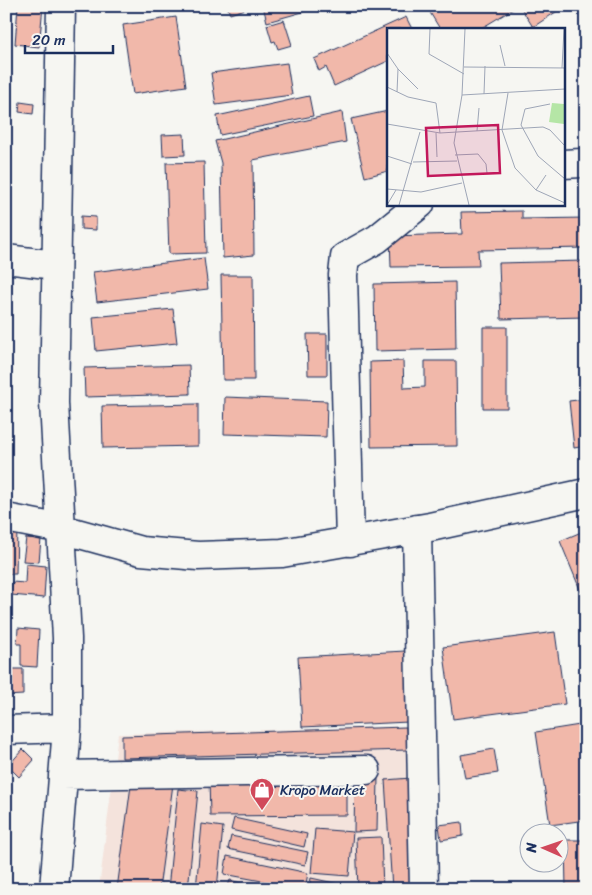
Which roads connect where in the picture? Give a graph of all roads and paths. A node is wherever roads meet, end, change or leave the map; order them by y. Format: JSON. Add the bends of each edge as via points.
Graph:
{"nodes":[{"id":1,"x":61,"y":6,"type":"edge"},
{"id":2,"x":419,"y":205,"type":"edge"},
{"id":3,"x":6,"y":259,"type":"edge"},
{"id":4,"x":55,"y":265,"type":"junction"},
{"id":5,"x":586,"y":493,"type":"edge"},
{"id":6,"x":6,"y":518,"type":"edge"},
{"id":7,"x":62,"y":529,"type":"junction"},
{"id":8,"x":417,"y":529,"type":"junction"},
{"id":9,"x":350,"y":542,"type":"junction"},
{"id":10,"x":67,"y":728,"type":"junction"},
{"id":11,"x":6,"y":730,"type":"edge"},
{"id":12,"x":366,"y":770,"type":"dead end"},
{"id":13,"x":63,"y":775,"type":"junction"},
{"id":14,"x":54,"y":889,"type":"edge"},
{"id":15,"x":424,"y":889,"type":"edge"}],
"edges":[{"from":1,"to":4,"type":"street"},
{"from":2,"to":9,"type":"street","via":[[377,239],[345,256]]},
{"from":3,"to":4,"type":"street"},
{"from":4,"to":7,"type":"street","via":[[54,403]]},
{"from":5,"to":8,"type":"street"},
{"from":6,"to":7,"type":"street"},
{"from":7,"to":9,"type":"street","via":[[141,551],[198,556],[282,553]]},
{"from":7,"to":10,"type":"street","via":[[68,638]]},
{"from":8,"to":9,"type":"street"},
{"from":8,"to":15,"type":"street"},
{"from":10,"to":11,"type":"street"},
{"from":10,"to":13,"type":"street"},
{"from":12,"to":13,"type":"street"},
{"from":13,"to":14,"type":"street"}]}
